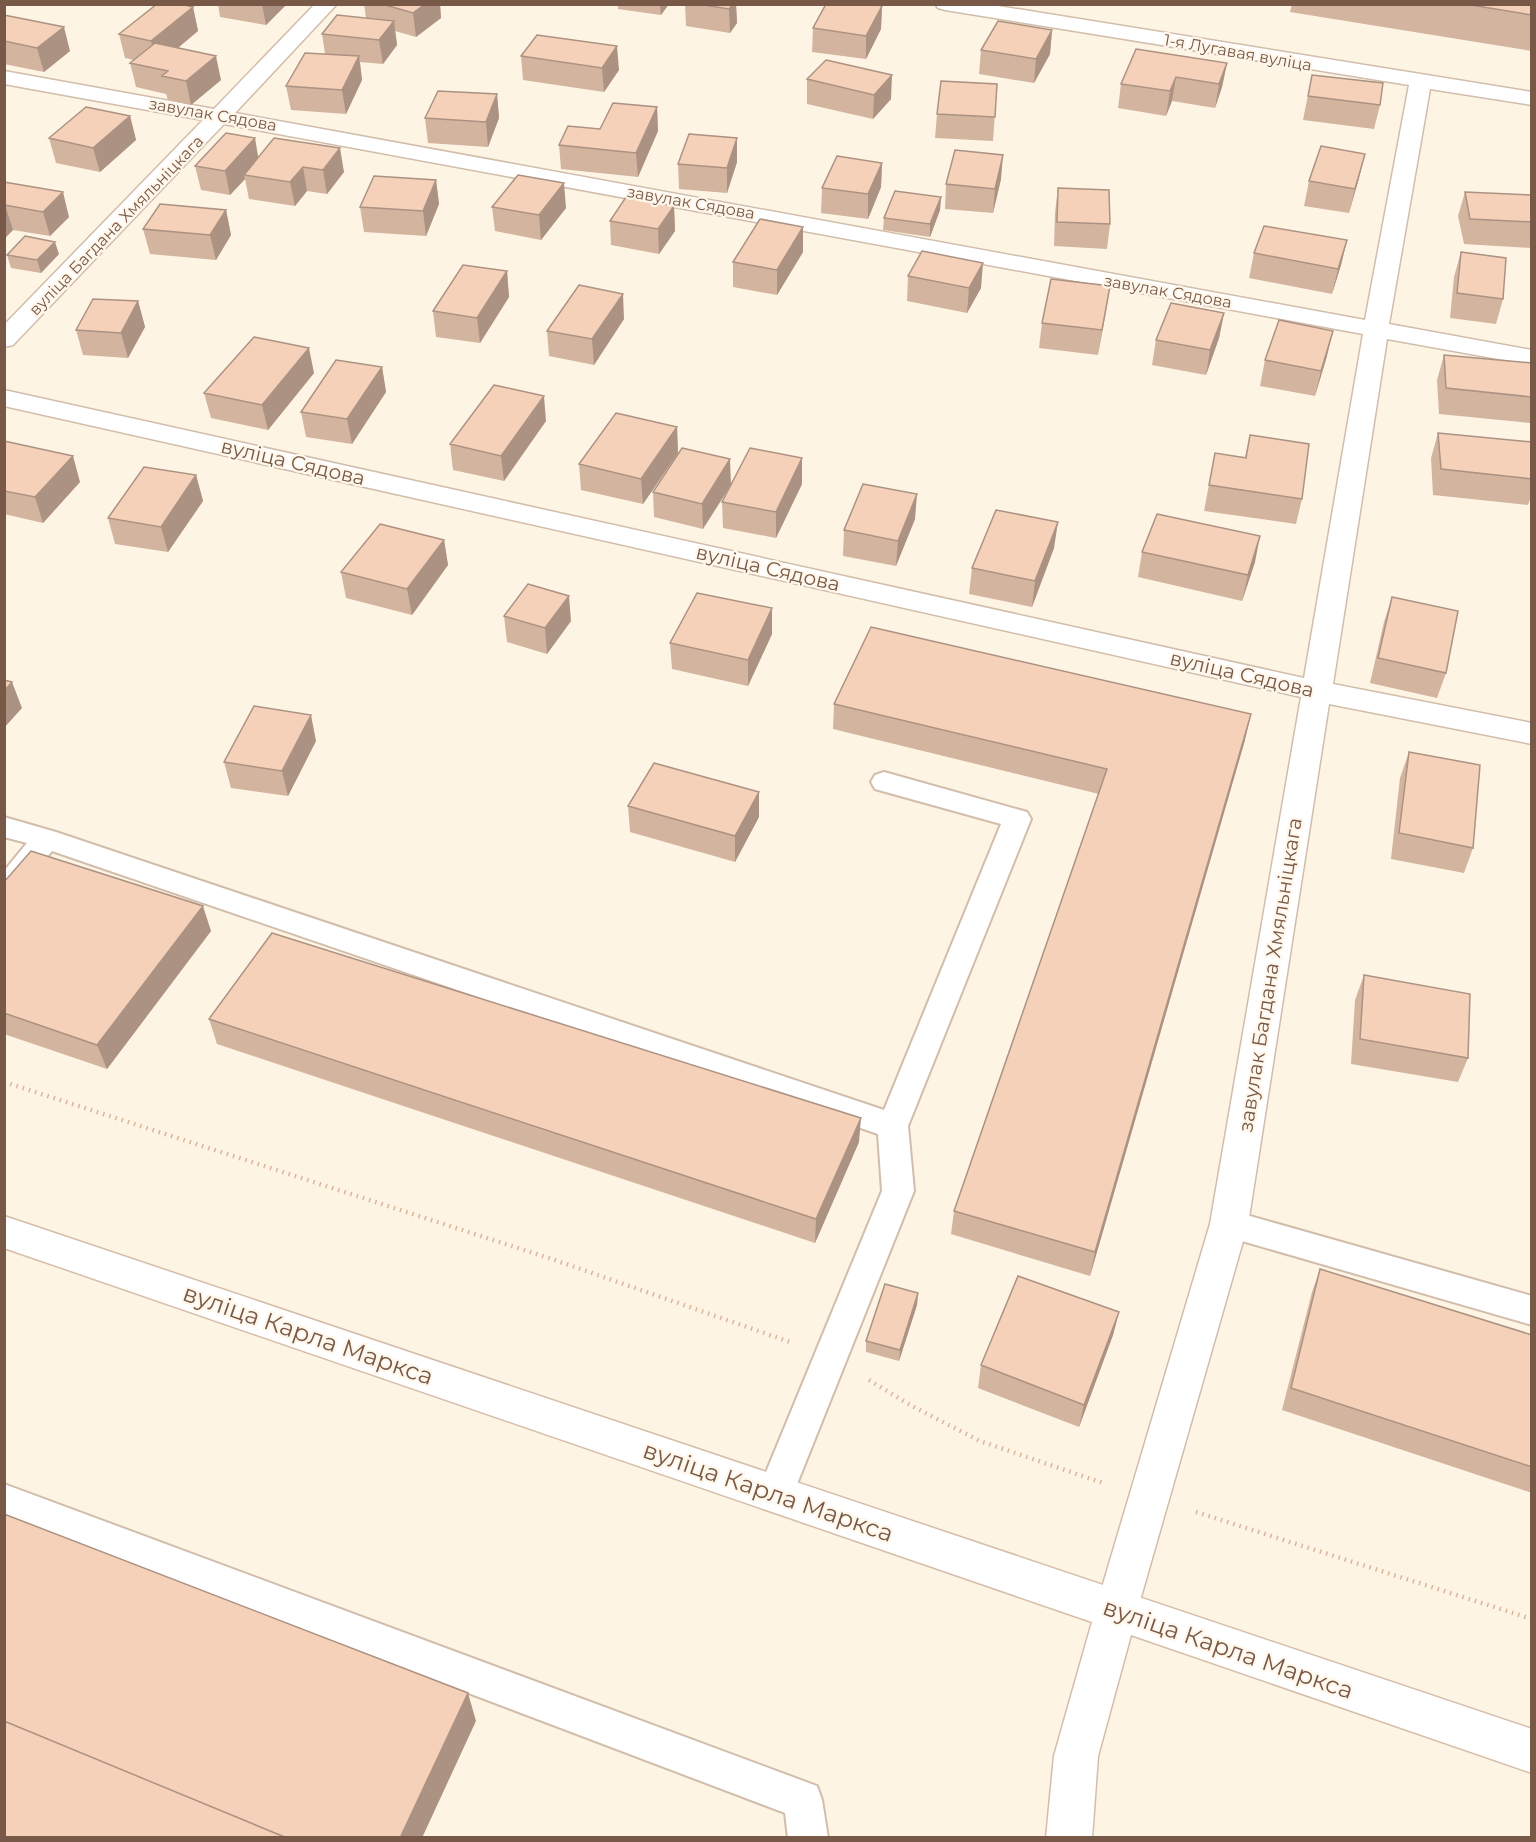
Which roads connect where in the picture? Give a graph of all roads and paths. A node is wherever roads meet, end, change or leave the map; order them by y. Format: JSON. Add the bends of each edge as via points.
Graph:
{"nodes":[{"id":1,"x":327,"y":4,"type":"edge"},
{"id":2,"x":945,"y":4,"type":"edge"},
{"id":3,"x":1045,"y":11,"type":"edge"},
{"id":4,"x":4,"y":77,"type":"edge"},
{"id":5,"x":1420,"y":82,"type":"junction"},
{"id":6,"x":1532,"y":99,"type":"edge"},
{"id":7,"x":221,"y":116,"type":"junction"},
{"id":8,"x":1377,"y":329,"type":"junction"},
{"id":9,"x":4,"y":340,"type":"edge"},
{"id":10,"x":1532,"y":358,"type":"edge"},
{"id":11,"x":4,"y":398,"type":"edge"},
{"id":12,"x":1318,"y":691,"type":"junction"},
{"id":13,"x":1532,"y":734,"type":"edge"},
{"id":14,"x":884,"y":782,"type":"dead end"},
{"id":15,"x":4,"y":827,"type":"edge"},
{"id":16,"x":46,"y":839,"type":"junction"},
{"id":17,"x":4,"y":891,"type":"edge"},
{"id":18,"x":4,"y":1082,"type":"edge"},
{"id":19,"x":893,"y":1126,"type":"junction"},
{"id":20,"x":1229,"y":1224,"type":"junction"},
{"id":21,"x":5,"y":1233,"type":"edge"},
{"id":22,"x":1532,"y":1311,"type":"edge"},
{"id":23,"x":832,"y":1356,"type":"junction"},
{"id":24,"x":775,"y":1494,"type":"junction"},
{"id":25,"x":1149,"y":1498,"type":"junction"},
{"id":26,"x":4,"y":1500,"type":"edge"},
{"id":27,"x":1116,"y":1611,"type":"junction"},
{"id":28,"x":1532,"y":1619,"type":"edge"},
{"id":29,"x":1532,"y":1751,"type":"edge"},
{"id":30,"x":808,"y":1838,"type":"edge"},
{"id":31,"x":1070,"y":1838,"type":"edge"}],
"edges":[{"from":1,"to":7,"type":"street","name":"вуліца Багдана Хмяльніцкага"},
{"from":2,"to":3,"type":"street","name":"1-я Лугавая вуліца"},
{"from":3,"to":5,"type":"street","name":"1-я Лугавая вуліца"},
{"from":4,"to":7,"type":"street","name":"завулак Сядова"},
{"from":5,"to":6,"type":"street","name":"1-я Лугавая вуліца"},
{"from":5,"to":8,"type":"street","name":"завулак Багдана Хмяльніцкага"},
{"from":7,"to":8,"type":"street","name":"завулак Сядова"},
{"from":7,"to":9,"type":"street","name":"вуліца Багдана Хмяльніцкага"},
{"from":8,"to":10,"type":"street"},
{"from":8,"to":12,"type":"street","name":"завулак Багдана Хмяльніцкага"},
{"from":11,"to":12,"type":"street","name":"вуліца Сядова"},
{"from":12,"to":13,"type":"street","name":"вуліца Сядова"},
{"from":12,"to":20,"type":"street","name":"завулак Багдана Хмяльніцкага"},
{"from":14,"to":19,"type":"lane","via":[[1017,819]]},
{"from":15,"to":16,"type":"lane"},
{"from":16,"to":17,"type":"lane"},
{"from":16,"to":19,"type":"lane"},
{"from":18,"to":23,"type":"path","via":[[549,1258]]},
{"from":19,"to":23,"type":"lane","via":[[898,1191]]},
{"from":20,"to":22,"type":"lane"},
{"from":20,"to":25,"type":"street","name":"завулак Багдана Хмяльніцкага"},
{"from":21,"to":24,"type":"street","name":"вуліца Карла Маркса"},
{"from":23,"to":24,"type":"lane"},
{"from":23,"to":25,"type":"path","via":[[912,1406],[980,1441]]},
{"from":24,"to":27,"type":"street","name":"вуліца Карла Маркса"},
{"from":25,"to":27,"type":"street","name":"завулак Багдана Хмяльніцкага"},
{"from":25,"to":28,"type":"path"},
{"from":26,"to":30,"type":"lane","via":[[803,1800]]},
{"from":27,"to":29,"type":"street","name":"вуліца Карла Маркса"},
{"from":27,"to":31,"type":"street","name":"завулак Багдана Хмяльніцкага","via":[[1076,1756]]}]}
